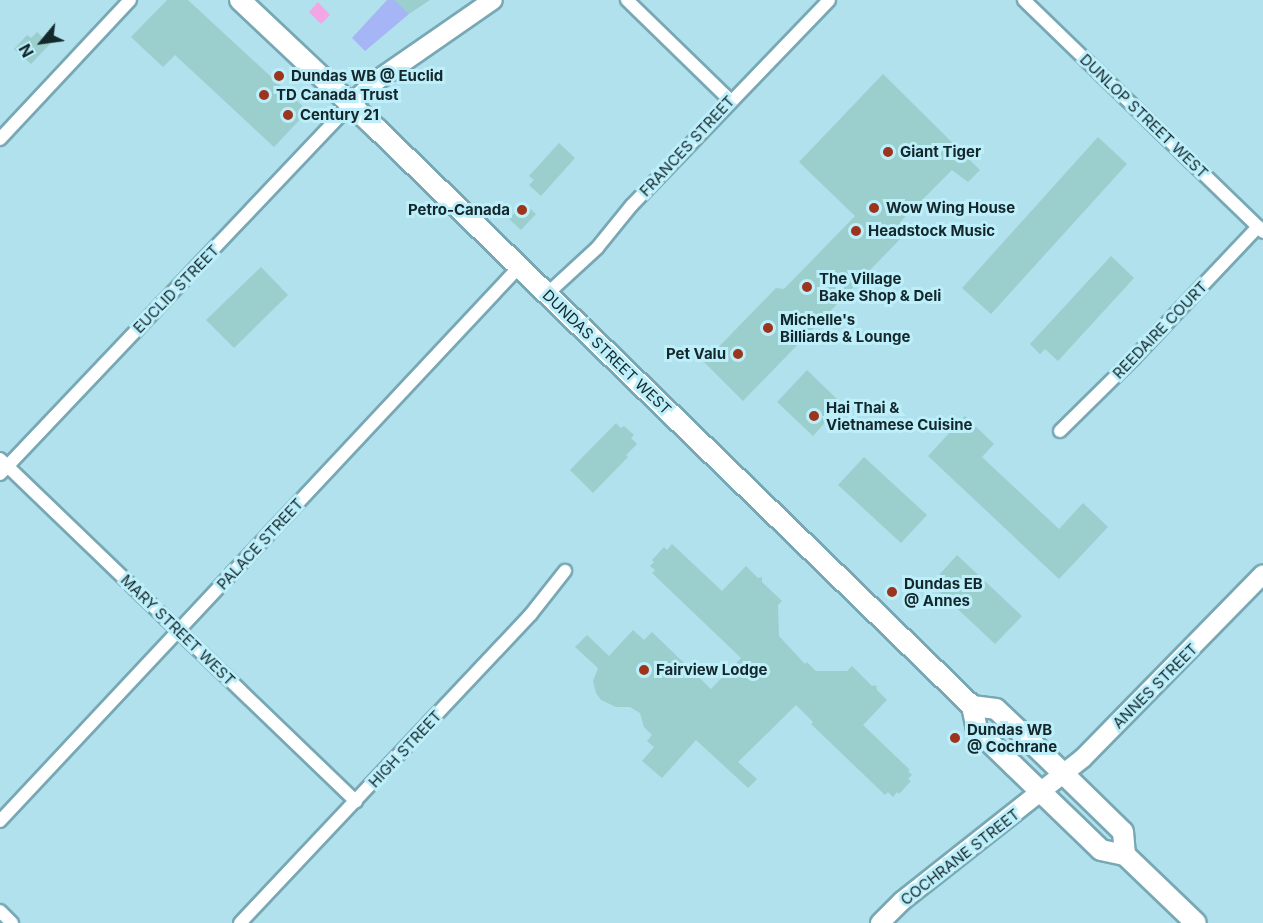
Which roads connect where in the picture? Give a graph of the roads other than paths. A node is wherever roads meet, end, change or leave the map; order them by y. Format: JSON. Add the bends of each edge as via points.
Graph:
{"nodes":[{"id":1,"x":130,"y":0,"type":"edge"},
{"id":2,"x":240,"y":0,"type":"edge"},
{"id":3,"x":493,"y":0,"type":"edge"},
{"id":4,"x":627,"y":0,"type":"edge"},
{"id":5,"x":829,"y":0,"type":"edge"},
{"id":6,"x":1024,"y":0,"type":"edge"},
{"id":7,"x":730,"y":100,"type":"junction"},
{"id":8,"x":351,"y":104,"type":"junction"},
{"id":9,"x":0,"y":139,"type":"edge"},
{"id":10,"x":1260,"y":229,"type":"edge"},
{"id":11,"x":519,"y":267,"type":"junction"},
{"id":12,"x":547,"y":294,"type":"junction"},
{"id":13,"x":1060,"y":431,"type":"dead end"},
{"id":14,"x":2,"y":466,"type":"edge"},
{"id":15,"x":565,"y":571,"type":"dead end"},
{"id":16,"x":1263,"y":573,"type":"edge"},
{"id":17,"x":179,"y":631,"type":"junction"},
{"id":18,"x":972,"y":706,"type":"junction"},
{"id":19,"x":1064,"y":774,"type":"junction"},
{"id":20,"x":1042,"y":792,"type":"junction"},
{"id":21,"x":356,"y":801,"type":"junction"},
{"id":22,"x":0,"y":821,"type":"edge"},
{"id":23,"x":1125,"y":855,"type":"junction"},
{"id":24,"x":0,"y":911,"type":"edge"},
{"id":25,"x":12,"y":923,"type":"edge"},
{"id":26,"x":240,"y":923,"type":"edge"},
{"id":27,"x":880,"y":923,"type":"edge"},
{"id":28,"x":1196,"y":923,"type":"edge"}],
"edges":[{"from":1,"to":9,"type":"street"},
{"from":2,"to":8,"type":"main road","name":"DUNDAS STREET WEST"},
{"from":3,"to":8,"type":"main road","via":[[376,81]]},
{"from":4,"to":7,"type":"street"},
{"from":5,"to":7,"type":"street","name":"FRANCES STREET"},
{"from":6,"to":10,"type":"street","name":"DUNLOP STREET WEST"},
{"from":7,"to":12,"type":"street","name":"FRANCES STREET","via":[[597,248]]},
{"from":8,"to":11,"type":"main road","name":"DUNDAS STREET WEST"},
{"from":8,"to":14,"type":"street","name":"EUCLID STREET"},
{"from":10,"to":13,"type":"street","name":"REEDAIRE COURT"},
{"from":11,"to":12,"type":"main road","name":"DUNDAS STREET WEST"},
{"from":11,"to":17,"type":"street","name":"PALACE STREET"},
{"from":12,"to":18,"type":"main road","name":"DUNDAS STREET WEST"},
{"from":14,"to":17,"type":"street","name":"MARY STREET WEST"},
{"from":15,"to":21,"type":"street","name":"HIGH STREET","via":[[531,614]]},
{"from":16,"to":19,"type":"main road","name":"ANNES STREET"},
{"from":17,"to":21,"type":"street","name":"MARY STREET WEST"},
{"from":17,"to":22,"type":"street","name":"PALACE STREET"},
{"from":18,"to":19,"type":"main road","via":[[996,709]]},
{"from":18,"to":20,"type":"main road","name":"DUNDAS STREET WEST","via":[[977,730]]},
{"from":19,"to":20,"type":"main road","name":"ANNES STREET"},
{"from":19,"to":23,"type":"main road","via":[[1123,831]]},
{"from":20,"to":23,"type":"main road","name":"DUNDAS STREET WEST","via":[[1101,849]]},
{"from":20,"to":27,"type":"main road","name":"COCHRANE STREET","via":[[902,901]]},
{"from":21,"to":26,"type":"street","name":"HIGH STREET"},
{"from":23,"to":28,"type":"main road","name":"DUNDAS STREET WEST"},
{"from":24,"to":25,"type":"street"}]}
